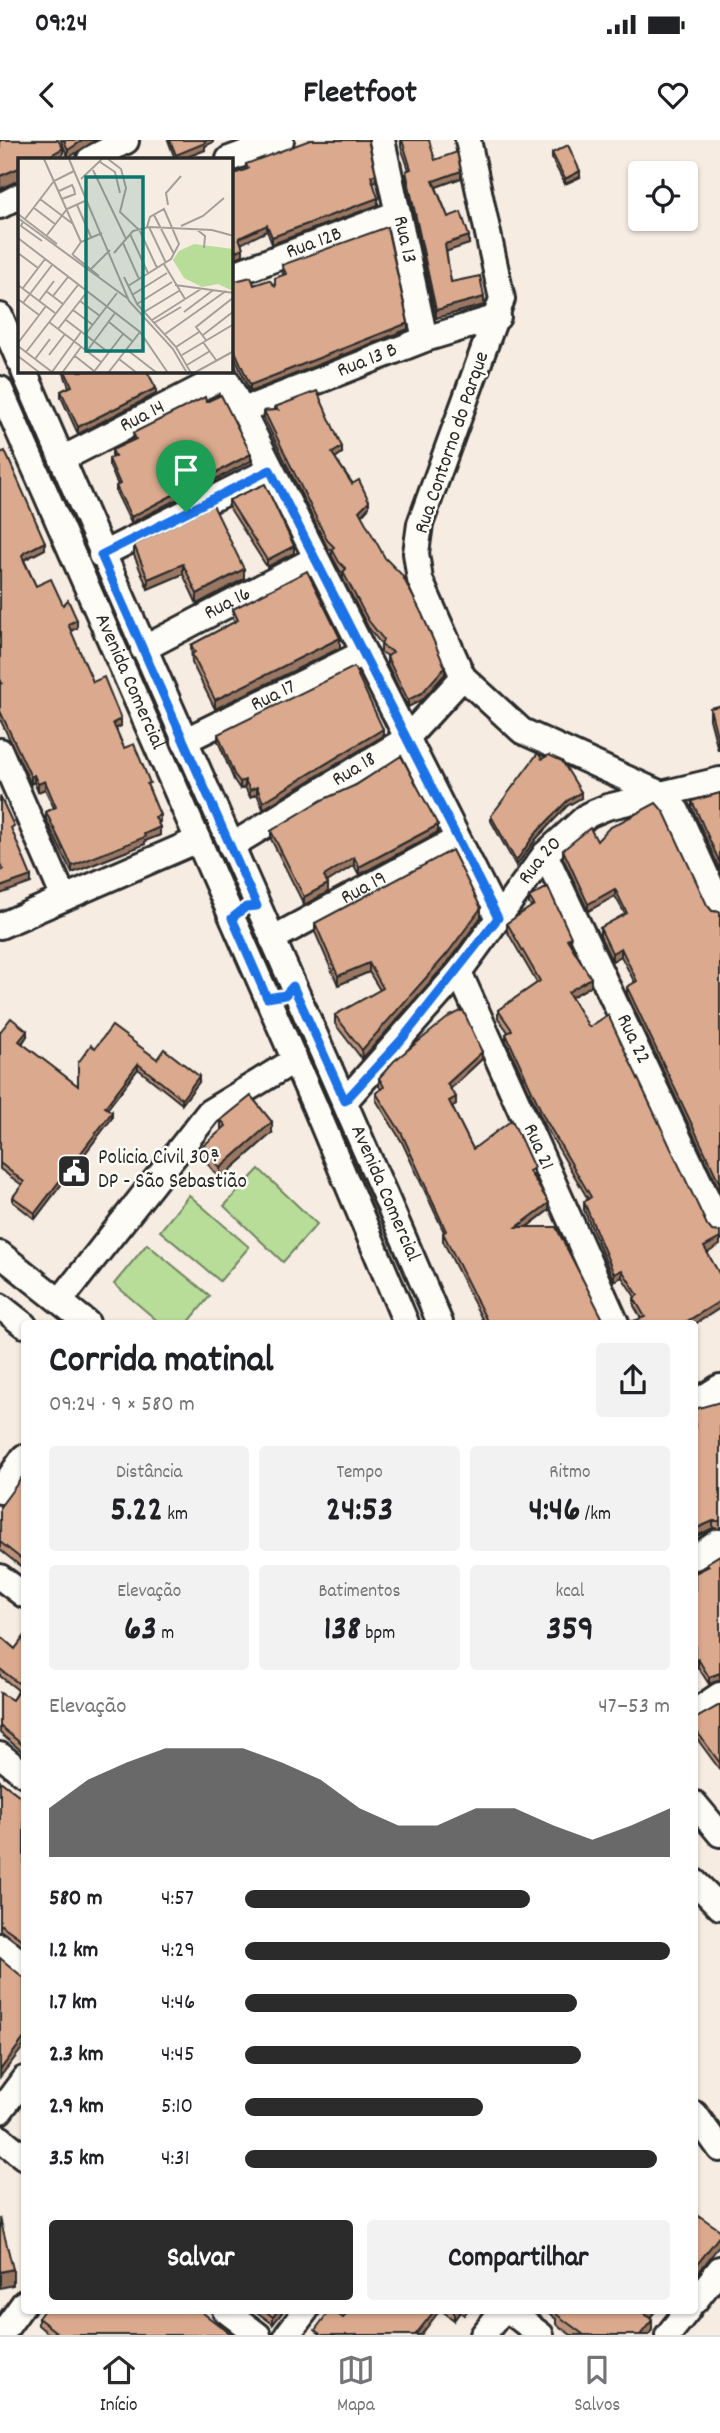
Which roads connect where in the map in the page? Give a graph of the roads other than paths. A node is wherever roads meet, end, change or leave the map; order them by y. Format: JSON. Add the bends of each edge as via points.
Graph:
{"nodes":[{"id":1,"x":126,"y":140,"type":"edge"},
{"id":2,"x":281,"y":140,"type":"edge"},
{"id":3,"x":382,"y":140,"type":"edge"},
{"id":4,"x":468,"y":140,"type":"edge"},
{"id":5,"x":92,"y":158,"type":"edge"},
{"id":6,"x":134,"y":158,"type":"edge"},
{"id":7,"x":232,"y":158,"type":"edge"},
{"id":8,"x":18,"y":197,"type":"edge"},
{"id":9,"x":0,"y":206,"type":"edge"},
{"id":10,"x":398,"y":213,"type":"junction"},
{"id":11,"x":233,"y":274,"type":"edge"},
{"id":12,"x":0,"y":316,"type":"edge"},
{"id":13,"x":498,"y":317,"type":"junction"},
{"id":14,"x":425,"y":339,"type":"junction"},
{"id":15,"x":18,"y":358,"type":"edge"},
{"id":16,"x":18,"y":369,"type":"edge"},
{"id":17,"x":25,"y":373,"type":"edge"},
{"id":18,"x":223,"y":373,"type":"edge"},
{"id":19,"x":0,"y":378,"type":"edge"},
{"id":20,"x":0,"y":389,"type":"edge"},
{"id":21,"x":241,"y":411,"type":"junction"},
{"id":22,"x":7,"y":423,"type":"edge"},
{"id":23,"x":62,"y":459,"type":"junction"},
{"id":24,"x":270,"y":470,"type":"junction"},
{"id":25,"x":81,"y":506,"type":"junction"},
{"id":26,"x":57,"y":517,"type":"junction"},
{"id":27,"x":101,"y":555,"type":"junction"},
{"id":28,"x":315,"y":559,"type":"junction"},
{"id":29,"x":143,"y":649,"type":"junction"},
{"id":30,"x":363,"y":653,"type":"junction"},
{"id":31,"x":463,"y":677,"type":"junction"},
{"id":32,"x":407,"y":739,"type":"junction"},
{"id":33,"x":184,"y":741,"type":"junction"},
{"id":34,"x":0,"y":751,"type":"edge"},
{"id":35,"x":720,"y":780,"type":"edge"},
{"id":36,"x":661,"y":794,"type":"junction"},
{"id":37,"x":457,"y":839,"type":"junction"},
{"id":38,"x":198,"y":840,"type":"junction"},
{"id":39,"x":231,"y":846,"type":"junction"},
{"id":40,"x":545,"y":854,"type":"junction"},
{"id":41,"x":64,"y":898,"type":"junction"},
{"id":42,"x":257,"y":906,"type":"junction"},
{"id":43,"x":720,"y":906,"type":"edge"},
{"id":44,"x":232,"y":918,"type":"junction"},
{"id":45,"x":498,"y":918,"type":"junction"},
{"id":46,"x":0,"y":926,"type":"edge"},
{"id":47,"x":272,"y":939,"type":"junction"},
{"id":48,"x":458,"y":972,"type":"junction"},
{"id":49,"x":293,"y":986,"type":"junction"},
{"id":50,"x":267,"y":998,"type":"junction"},
{"id":51,"x":295,"y":1060,"type":"junction"},
{"id":52,"x":345,"y":1101,"type":"junction"},
{"id":53,"x":720,"y":1226,"type":"edge"},
{"id":54,"x":0,"y":1254,"type":"edge"},
{"id":55,"x":60,"y":1301,"type":"junction"},
{"id":56,"x":0,"y":1306,"type":"edge"},
{"id":57,"x":83,"y":1320,"type":"edge"},
{"id":58,"x":405,"y":1320,"type":"edge"},
{"id":59,"x":439,"y":1320,"type":"edge"},
{"id":60,"x":615,"y":1320,"type":"edge"},
{"id":61,"x":21,"y":1323,"type":"edge"},
{"id":62,"x":720,"y":1387,"type":"edge"},
{"id":63,"x":698,"y":1401,"type":"edge"},
{"id":64,"x":21,"y":1461,"type":"edge"},
{"id":65,"x":0,"y":1491,"type":"edge"},
{"id":66,"x":720,"y":1541,"type":"edge"},
{"id":67,"x":698,"y":1555,"type":"edge"},
{"id":68,"x":720,"y":1695,"type":"edge"},
{"id":69,"x":698,"y":1710,"type":"edge"},
{"id":70,"x":0,"y":1755,"type":"edge"},
{"id":71,"x":21,"y":1772,"type":"edge"},
{"id":72,"x":698,"y":1808,"type":"edge"},
{"id":73,"x":720,"y":1834,"type":"edge"},
{"id":74,"x":698,"y":1885,"type":"edge"},
{"id":75,"x":720,"y":1907,"type":"edge"},
{"id":76,"x":0,"y":1946,"type":"edge"},
{"id":77,"x":21,"y":1963,"type":"edge"},
{"id":78,"x":21,"y":2083,"type":"edge"},
{"id":79,"x":0,"y":2111,"type":"edge"},
{"id":80,"x":698,"y":2118,"type":"edge"},
{"id":81,"x":0,"y":2138,"type":"edge"},
{"id":82,"x":720,"y":2149,"type":"edge"},
{"id":83,"x":21,"y":2155,"type":"edge"},
{"id":84,"x":720,"y":2269,"type":"edge"},
{"id":85,"x":698,"y":2297,"type":"edge"},
{"id":86,"x":21,"y":2307,"type":"edge"},
{"id":87,"x":230,"y":2314,"type":"edge"},
{"id":88,"x":303,"y":2314,"type":"edge"},
{"id":89,"x":502,"y":2314,"type":"edge"},
{"id":90,"x":512,"y":2314,"type":"edge"},
{"id":91,"x":685,"y":2314,"type":"edge"},
{"id":92,"x":4,"y":2331,"type":"edge"},
{"id":93,"x":258,"y":2335,"type":"edge"},
{"id":94,"x":287,"y":2335,"type":"edge"},
{"id":95,"x":483,"y":2335,"type":"edge"},
{"id":96,"x":541,"y":2335,"type":"edge"},
{"id":97,"x":668,"y":2335,"type":"edge"}],
"edges":[{"from":1,"to":5,"type":"street"},
{"from":1,"to":6,"type":"street"},
{"from":2,"to":7,"type":"street"},
{"from":3,"to":10,"type":"street","name":"Rua 13"},
{"from":4,"to":13,"type":"street","name":"Rua Contorno do Parque","via":[[499,276],[502,299]]},
{"from":8,"to":9,"type":"street"},
{"from":10,"to":11,"type":"street","name":"Rua 12B"},
{"from":10,"to":14,"type":"street","name":"Rua 13"},
{"from":12,"to":15,"type":"street"},
{"from":13,"to":14,"type":"street","name":"Rua 13 B"},
{"from":13,"to":31,"type":"street","name":"Rua Contorno do Parque","via":[[420,524],[416,553],[420,580]]},
{"from":14,"to":21,"type":"street","name":"Rua 13 B"},
{"from":16,"to":19,"type":"street"},
{"from":17,"to":23,"type":"street","name":"Avenida Comercial"},
{"from":18,"to":21,"type":"street"},
{"from":18,"to":23,"type":"street","name":"Rua 14"},
{"from":20,"to":22,"type":"street","name":"Avenida Comercial"},
{"from":21,"to":24,"type":"street"},
{"from":22,"to":26,"type":"street","name":"Avenida Comercial"},
{"from":23,"to":25,"type":"street","name":"Avenida Comercial"},
{"from":24,"to":27,"type":"street"},
{"from":24,"to":28,"type":"street"},
{"from":25,"to":26,"type":"street"},
{"from":25,"to":27,"type":"street","name":"Avenida Comercial"},
{"from":26,"to":38,"type":"street","name":"Avenida Comercial"},
{"from":27,"to":29,"type":"street","name":"Avenida Comercial"},
{"from":28,"to":29,"type":"street","name":"Rua 16"},
{"from":28,"to":30,"type":"street"},
{"from":29,"to":33,"type":"street","name":"Avenida Comercial"},
{"from":30,"to":32,"type":"street"},
{"from":30,"to":33,"type":"street","name":"Rua 17"},
{"from":31,"to":32,"type":"street","name":"Rua 18"},
{"from":31,"to":36,"type":"street","name":"Rua Contorno do Parque","via":[[522,731]]},
{"from":32,"to":37,"type":"street"},
{"from":32,"to":39,"type":"street","name":"Rua 18"},
{"from":33,"to":39,"type":"street","name":"Avenida Comercial"},
{"from":34,"to":41,"type":"street"},
{"from":35,"to":36,"type":"street","name":"Rua 20"},
{"from":36,"to":40,"type":"street","name":"Rua 20","via":[[589,815]]},
{"from":36,"to":43,"type":"street","via":[[677,811]]},
{"from":37,"to":45,"type":"street"},
{"from":37,"to":47,"type":"street","name":"Rua 19"},
{"from":38,"to":41,"type":"street"},
{"from":38,"to":44,"type":"street","name":"Avenida Comercial"},
{"from":39,"to":42,"type":"street","name":"Avenida Comercial"},
{"from":40,"to":45,"type":"street","name":"Rua 20"},
{"from":40,"to":53,"type":"street","name":"Rua 22"},
{"from":41,"to":46,"type":"street"},
{"from":42,"to":44,"type":"street","via":[[246,907]]},
{"from":42,"to":47,"type":"street","name":"Avenida Comercial"},
{"from":44,"to":50,"type":"street","name":"Avenida Comercial"},
{"from":45,"to":48,"type":"street","name":"Rua 20"},
{"from":47,"to":49,"type":"street","name":"Avenida Comercial"},
{"from":48,"to":52,"type":"street","name":"Rua 20"},
{"from":48,"to":60,"type":"street","name":"Rua 21"},
{"from":49,"to":50,"type":"street","via":[[285,995]]},
{"from":49,"to":52,"type":"street","name":"Avenida Comercial"},
{"from":50,"to":51,"type":"street","name":"Avenida Comercial"},
{"from":51,"to":55,"type":"street","via":[[209,1112]]},
{"from":51,"to":58,"type":"street","name":"Avenida Comercial"},
{"from":52,"to":59,"type":"street","name":"Avenida Comercial"},
{"from":54,"to":55,"type":"street"},
{"from":55,"to":57,"type":"street"},
{"from":56,"to":61,"type":"street"},
{"from":62,"to":63,"type":"street"},
{"from":64,"to":65,"type":"street"},
{"from":66,"to":67,"type":"street"},
{"from":68,"to":69,"type":"street"},
{"from":70,"to":71,"type":"street"},
{"from":72,"to":73,"type":"street"},
{"from":74,"to":75,"type":"street"},
{"from":76,"to":77,"type":"street"},
{"from":78,"to":79,"type":"street"},
{"from":80,"to":82,"type":"street"},
{"from":81,"to":83,"type":"street"},
{"from":84,"to":85,"type":"street"},
{"from":86,"to":92,"type":"street"},
{"from":87,"to":93,"type":"street"},
{"from":88,"to":94,"type":"street"},
{"from":89,"to":95,"type":"street"},
{"from":90,"to":96,"type":"street"},
{"from":91,"to":97,"type":"street"}]}
